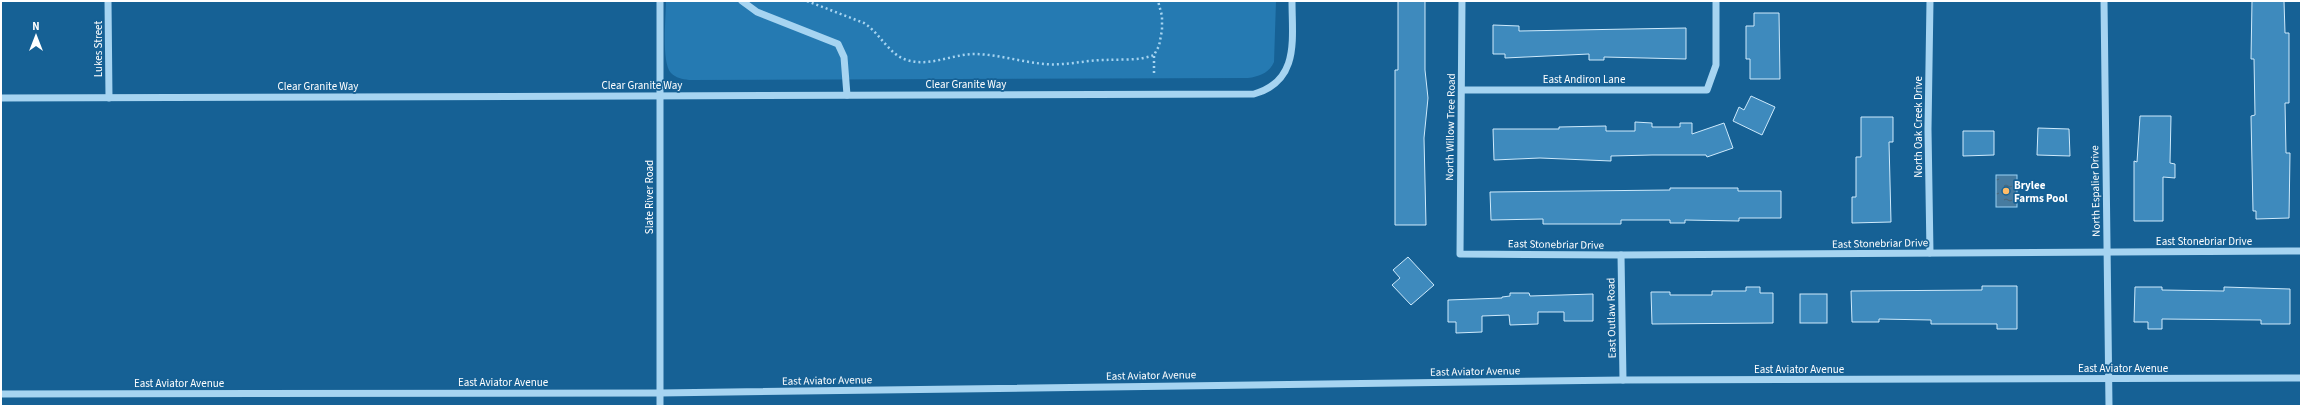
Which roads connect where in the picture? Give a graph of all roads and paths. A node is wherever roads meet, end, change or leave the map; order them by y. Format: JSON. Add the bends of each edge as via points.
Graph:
{"nodes":[{"id":1,"x":108,"y":1,"type":"edge"},
{"id":2,"x":660,"y":1,"type":"edge"},
{"id":3,"x":742,"y":1,"type":"edge"},
{"id":4,"x":807,"y":1,"type":"edge"},
{"id":5,"x":1158,"y":1,"type":"edge"},
{"id":6,"x":1292,"y":1,"type":"edge"},
{"id":7,"x":1462,"y":1,"type":"edge"},
{"id":8,"x":1716,"y":1,"type":"edge"},
{"id":9,"x":1930,"y":1,"type":"edge"},
{"id":10,"x":2104,"y":1,"type":"edge"},
{"id":11,"x":1154,"y":55,"type":"junction"},
{"id":12,"x":1154,"y":73,"type":"dead end"},
{"id":13,"x":1462,"y":90,"type":"junction"},
{"id":14,"x":660,"y":96,"type":"junction"},
{"id":15,"x":847,"y":96,"type":"junction"},
{"id":16,"x":1,"y":98,"type":"edge"},
{"id":17,"x":109,"y":98,"type":"junction"},
{"id":18,"x":2301,"y":251,"type":"edge"},
{"id":19,"x":2107,"y":252,"type":"junction"},
{"id":20,"x":1930,"y":253,"type":"junction"},
{"id":21,"x":1460,"y":254,"type":"joint"},
{"id":22,"x":1621,"y":255,"type":"junction"},
{"id":23,"x":2301,"y":378,"type":"edge"},
{"id":24,"x":1623,"y":380,"type":"junction"},
{"id":25,"x":2109,"y":380,"type":"junction"},
{"id":26,"x":660,"y":393,"type":"junction"},
{"id":27,"x":1,"y":394,"type":"edge"},
{"id":28,"x":660,"y":406,"type":"edge"},
{"id":29,"x":2109,"y":406,"type":"edge"}],
"edges":[{"from":1,"to":17,"type":"street","name":"Lukes Street"},
{"from":2,"to":14,"type":"street","name":"Slate River Road"},
{"from":3,"to":15,"type":"street","via":[[757,12],[838,44],[844,57]]},
{"from":4,"to":11,"type":"path","via":[[871,27],[894,54],[908,61],[931,62],[974,54],[1046,64],[1137,59]]},
{"from":5,"to":11,"type":"path","via":[[1162,30],[1159,46]]},
{"from":6,"to":15,"type":"street","name":"Clear Granite Way","via":[[1290,59],[1279,81],[1268,90],[1254,94]]},
{"from":7,"to":13,"type":"street","name":"North Willow Tree Road"},
{"from":8,"to":13,"type":"street","name":"East Andiron Lane","via":[[1716,65],[1707,90]]},
{"from":9,"to":20,"type":"street","name":"North Oak Creek Drive"},
{"from":10,"to":19,"type":"street","name":"North Espalier Drive"},
{"from":11,"to":12,"type":"path"},
{"from":13,"to":21,"type":"street","name":"North Willow Tree Road"},
{"from":14,"to":15,"type":"street","name":"Clear Granite Way"},
{"from":14,"to":17,"type":"street","name":"Clear Granite Way"},
{"from":14,"to":26,"type":"street","name":"Slate River Road"},
{"from":16,"to":17,"type":"street","name":"Clear Granite Way"},
{"from":18,"to":19,"type":"street","name":"East Stonebriar Drive"},
{"from":19,"to":20,"type":"street","name":"East Stonebriar Drive"},
{"from":19,"to":25,"type":"street","name":"North Espalier Drive"},
{"from":20,"to":22,"type":"street","name":"East Stonebriar Drive"},
{"from":21,"to":22,"type":"street","name":"East Stonebriar Drive"},
{"from":22,"to":24,"type":"street","name":"East Outlaw Road"},
{"from":23,"to":25,"type":"street","name":"East Aviator Avenue"},
{"from":24,"to":25,"type":"street","name":"East Aviator Avenue"},
{"from":24,"to":26,"type":"street","name":"East Aviator Avenue"},
{"from":25,"to":29,"type":"street","name":"North Espalier Drive"},
{"from":26,"to":27,"type":"street","name":"East Aviator Avenue"},
{"from":26,"to":28,"type":"street","name":"Slate River Road"}]}
